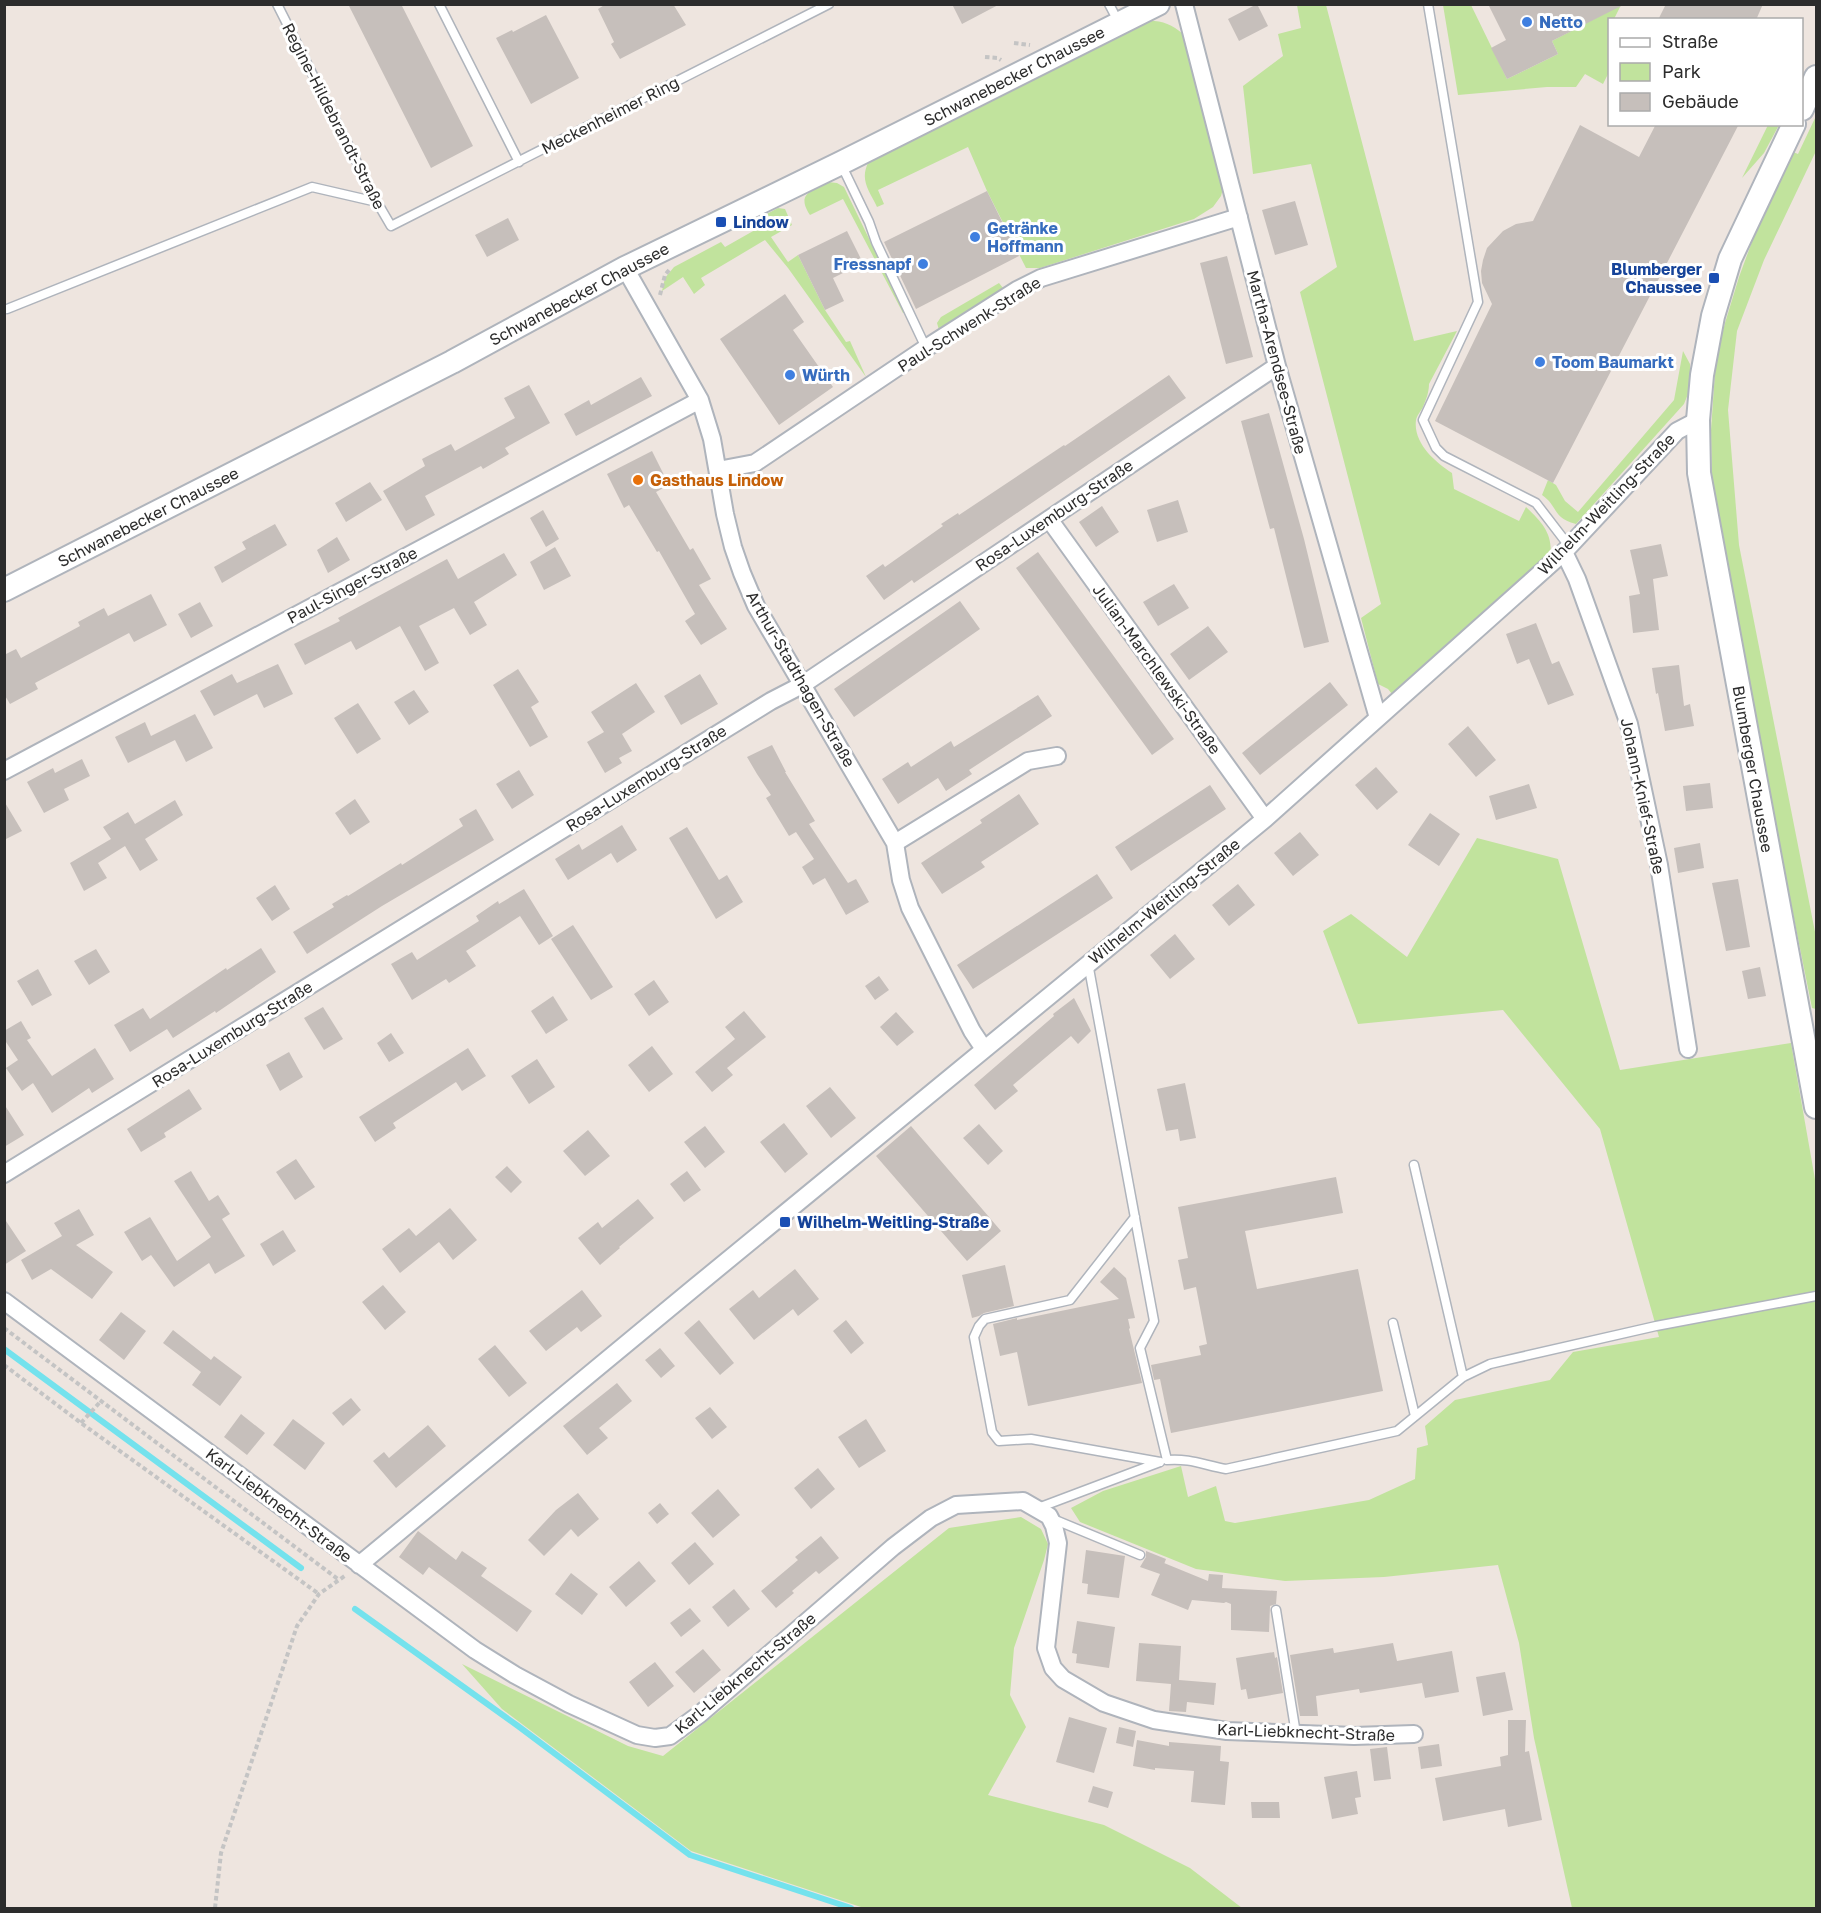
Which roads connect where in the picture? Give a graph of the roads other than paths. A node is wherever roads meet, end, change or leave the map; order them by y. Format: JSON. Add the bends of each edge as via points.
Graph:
{"nodes":[{"id":1,"x":278,"y":4,"type":"edge"},
{"id":2,"x":439,"y":4,"type":"edge"},
{"id":3,"x":829,"y":4,"type":"edge"},
{"id":4,"x":1158,"y":4,"type":"edge"},
{"id":5,"x":1184,"y":4,"type":"edge"},
{"id":6,"x":1428,"y":4,"type":"edge"},
{"id":7,"x":1114,"y":14,"type":"edge"},
{"id":8,"x":1816,"y":77,"type":"edge"},
{"id":9,"x":1803,"y":107,"type":"edge"},
{"id":10,"x":1793,"y":126,"type":"edge"},
{"id":11,"x":519,"y":162,"type":"junction"},
{"id":12,"x":841,"y":163,"type":"junction"},
{"id":13,"x":377,"y":202,"type":"junction"},
{"id":14,"x":1239,"y":217,"type":"junction"},
{"id":15,"x":392,"y":226,"type":"joint"},
{"id":16,"x":626,"y":268,"type":"junction"},
{"id":17,"x":7,"y":309,"type":"dead end"},
{"id":18,"x":926,"y":348,"type":"junction"},
{"id":19,"x":1277,"y":366,"type":"junction"},
{"id":20,"x":700,"y":400,"type":"junction"},
{"id":21,"x":1698,"y":420,"type":"junction"},
{"id":22,"x":718,"y":470,"type":"junction"},
{"id":23,"x":1049,"y":519,"type":"junction"},
{"id":24,"x":1566,"y":549,"type":"junction"},
{"id":25,"x":4,"y":590,"type":"edge"},
{"id":26,"x":802,"y":685,"type":"junction"},
{"id":27,"x":1378,"y":718,"type":"junction"},
{"id":28,"x":1057,"y":756,"type":"dead end"},
{"id":29,"x":4,"y":771,"type":"edge"},
{"id":30,"x":1265,"y":819,"type":"junction"},
{"id":31,"x":896,"y":843,"type":"junction"},
{"id":32,"x":1088,"y":963,"type":"junction"},
{"id":33,"x":984,"y":1049,"type":"junction"},
{"id":34,"x":1688,"y":1049,"type":"dead end"},
{"id":35,"x":1816,"y":1107,"type":"edge"},
{"id":36,"x":1414,"y":1165,"type":"dead end"},
{"id":37,"x":4,"y":1174,"type":"edge"},
{"id":38,"x":1135,"y":1217,"type":"junction"},
{"id":39,"x":1816,"y":1296,"type":"edge"},
{"id":40,"x":4,"y":1301,"type":"edge"},
{"id":41,"x":1393,"y":1323,"type":"dead end"},
{"id":42,"x":1464,"y":1377,"type":"junction"},
{"id":43,"x":1415,"y":1416,"type":"junction"},
{"id":44,"x":1164,"y":1461,"type":"junction"},
{"id":45,"x":1044,"y":1513,"type":"junction"},
{"id":46,"x":1140,"y":1555,"type":"dead end"},
{"id":47,"x":359,"y":1565,"type":"junction"},
{"id":48,"x":1276,"y":1610,"type":"dead end"},
{"id":49,"x":1296,"y":1734,"type":"junction"},
{"id":50,"x":1414,"y":1734,"type":"dead end"}],
"edges":[{"from":1,"to":13,"type":"lane","name":"Regine-Hildebrandt-Straße"},
{"from":2,"to":11,"type":"lane"},
{"from":3,"to":11,"type":"lane","name":"Meckenheimer Ring"},
{"from":4,"to":7,"type":"main road","name":"Schwanebecker Chaussee"},
{"from":5,"to":14,"type":"street","name":"Martha-Arendsee-Straße"},
{"from":6,"to":24,"type":"lane","via":[[1478,302],[1423,420],[1444,456],[1536,503]]},
{"from":7,"to":12,"type":"main road","name":"Schwanebecker Chaussee"},
{"from":8,"to":9,"type":"main road"},
{"from":10,"to":21,"type":"main road","name":"Blumberger Chaussee","via":[[1730,259],[1713,316]]},
{"from":11,"to":15,"type":"lane","name":"Meckenheimer Ring"},
{"from":12,"to":16,"type":"main road","name":"Schwanebecker Chaussee"},
{"from":12,"to":18,"type":"lane"},
{"from":13,"to":15,"type":"lane","name":"Regine-Hildebrandt-Straße"},
{"from":13,"to":17,"type":"lane","via":[[312,187]]},
{"from":14,"to":18,"type":"street","name":"Paul-Schwenk-Straße","via":[[1041,278]]},
{"from":14,"to":19,"type":"street","name":"Martha-Arendsee-Straße"},
{"from":16,"to":20,"type":"street","name":"Arthur-Stadthagen-Straße"},
{"from":16,"to":25,"type":"main road","name":"Schwanebecker Chaussee","via":[[452,362]]},
{"from":18,"to":22,"type":"street","name":"Paul-Schwenk-Straße","via":[[755,464]]},
{"from":19,"to":23,"type":"street","name":"Rosa-Luxemburg-Straße"},
{"from":19,"to":27,"type":"street","name":"Martha-Arendsee-Straße"},
{"from":20,"to":22,"type":"street","name":"Arthur-Stadthagen-Straße"},
{"from":20,"to":29,"type":"street","name":"Paul-Singer-Straße"},
{"from":21,"to":24,"type":"street","name":"Wilhelm-Weitling-Straße","via":[[1677,431]]},
{"from":21,"to":35,"type":"main road","name":"Blumberger Chaussee","via":[[1699,473]]},
{"from":22,"to":26,"type":"street","name":"Arthur-Stadthagen-Straße","via":[[725,514],[742,573],[756,606]]},
{"from":23,"to":26,"type":"street","name":"Rosa-Luxemburg-Straße"},
{"from":23,"to":30,"type":"street","name":"Julian-Marchlewski-Straße"},
{"from":24,"to":27,"type":"street","name":"Wilhelm-Weitling-Straße"},
{"from":24,"to":34,"type":"street","name":"Johann-Knief-Straße","via":[[1629,724],[1659,866]]},
{"from":26,"to":31,"type":"street","name":"Arthur-Stadthagen-Straße"},
{"from":26,"to":37,"type":"street","name":"Rosa-Luxemburg-Straße"},
{"from":27,"to":30,"type":"street","name":"Wilhelm-Weitling-Straße"},
{"from":28,"to":31,"type":"street","via":[[1028,760]]},
{"from":30,"to":32,"type":"street","name":"Wilhelm-Weitling-Straße"},
{"from":31,"to":33,"type":"street","name":"Arthur-Stadthagen-Straße","via":[[910,908]]},
{"from":32,"to":33,"type":"street","name":"Wilhelm-Weitling-Straße"},
{"from":32,"to":38,"type":"lane"},
{"from":33,"to":47,"type":"street","name":"Wilhelm-Weitling-Straße"},
{"from":36,"to":42,"type":"lane"},
{"from":38,"to":44,"type":"lane","via":[[1154,1321],[1140,1348]]},
{"from":38,"to":44,"type":"lane","via":[[1070,1300],[985,1319],[974,1337],[992,1432],[999,1441],[1031,1439]]},
{"from":39,"to":42,"type":"lane","via":[[1656,1326],[1490,1364]]},
{"from":40,"to":47,"type":"street","name":"Karl-Liebknecht-Straße"},
{"from":41,"to":43,"type":"lane"},
{"from":42,"to":43,"type":"lane"},
{"from":43,"to":44,"type":"lane","via":[[1397,1431],[1226,1468],[1184,1459]]},
{"from":44,"to":45,"type":"lane"},
{"from":45,"to":46,"type":"lane"},
{"from":45,"to":47,"type":"street","name":"Karl-Liebknecht-Straße","via":[[1023,1501],[956,1505],[931,1518],[700,1714],[670,1736],[655,1738],[637,1735],[515,1675]]},
{"from":45,"to":49,"type":"street","name":"Karl-Liebknecht-Straße","via":[[1054,1526],[1058,1543],[1046,1648],[1053,1668],[1063,1679],[1104,1703],[1154,1720],[1227,1731]]},
{"from":48,"to":49,"type":"lane"},
{"from":49,"to":50,"type":"street","name":"Karl-Liebknecht-Straße"}]}
